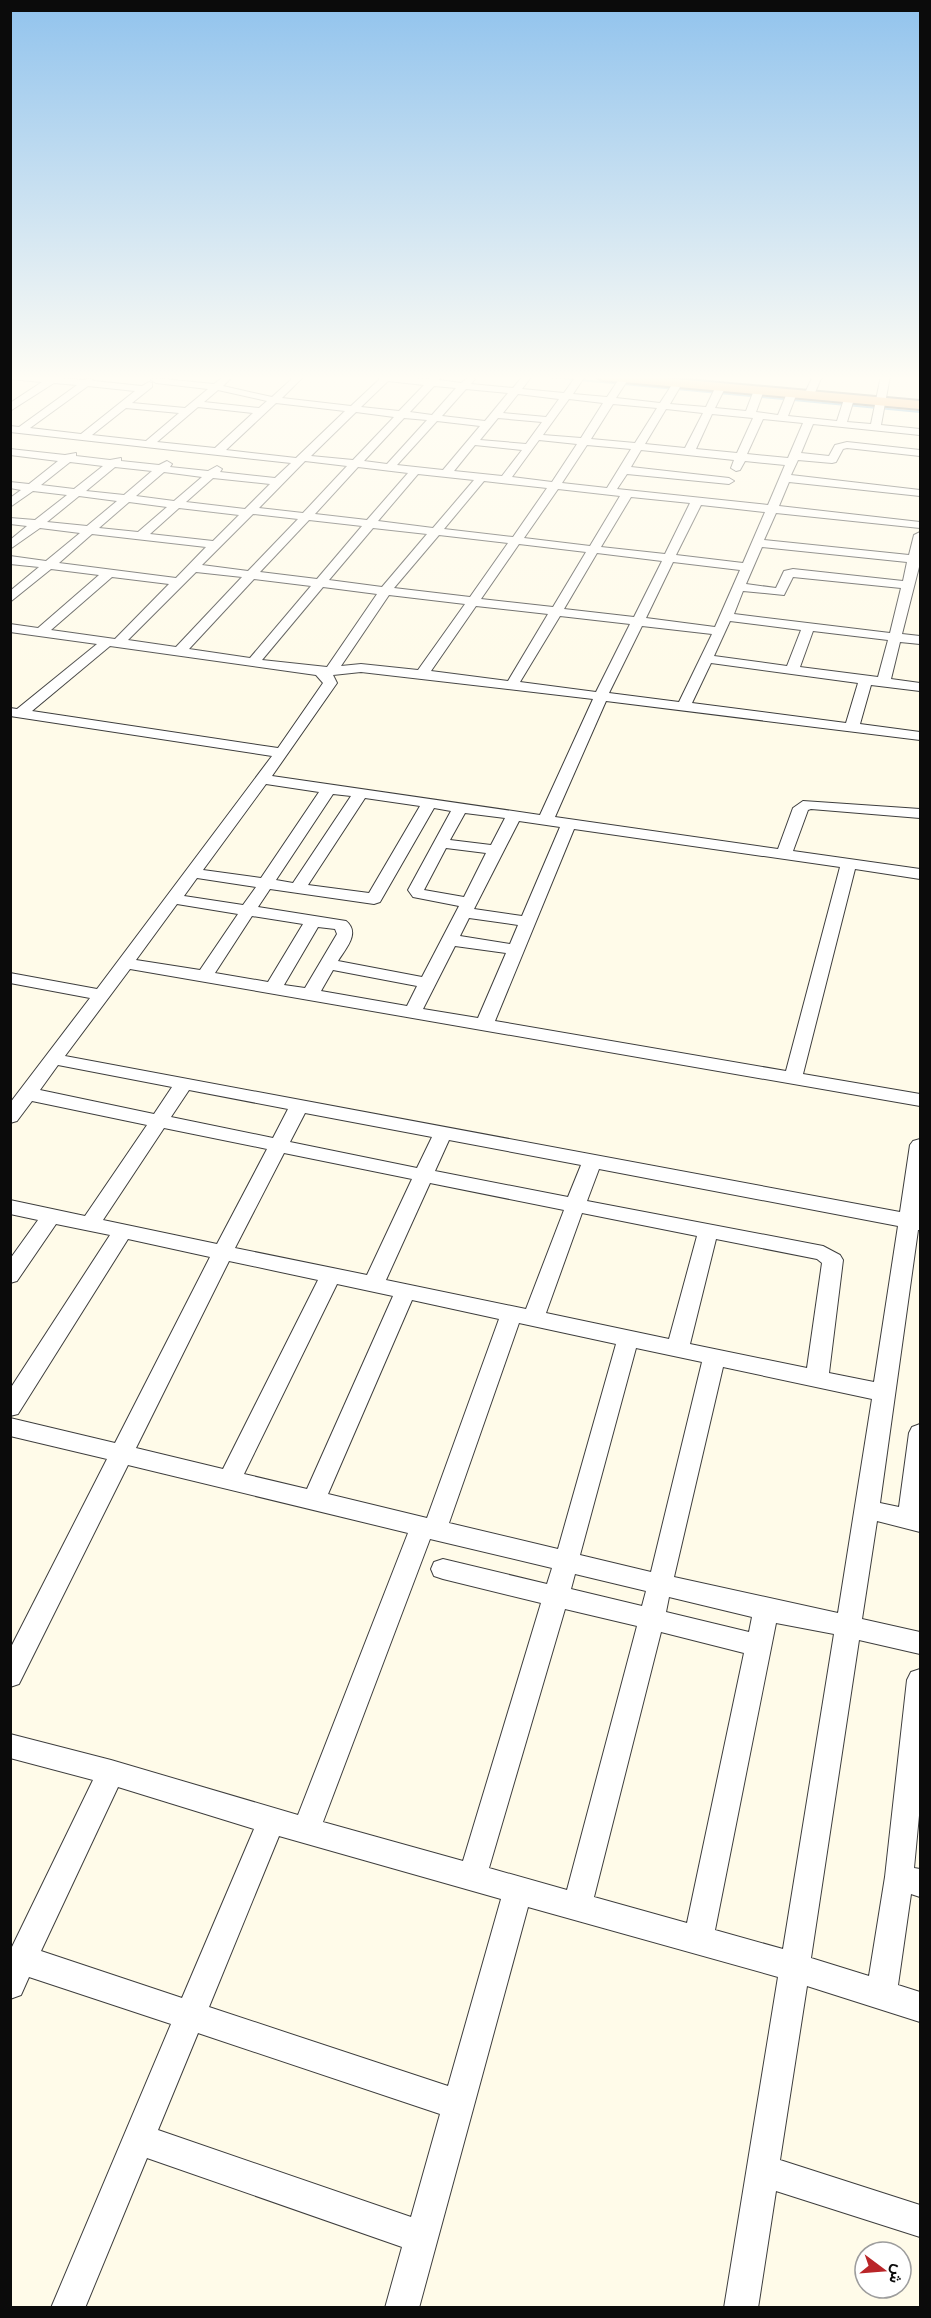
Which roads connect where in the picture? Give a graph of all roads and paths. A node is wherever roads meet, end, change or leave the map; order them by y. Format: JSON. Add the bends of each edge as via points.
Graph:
{"nodes":[{"id":1,"x":37,"y":484,"type":"edge"},
{"id":2,"x":88,"y":484,"type":"edge"},
{"id":3,"x":143,"y":484,"type":"edge"},
{"id":4,"x":200,"y":484,"type":"edge"},
{"id":5,"x":276,"y":484,"type":"edge"},
{"id":6,"x":337,"y":484,"type":"edge"},
{"id":7,"x":404,"y":484,"type":"edge"},
{"id":8,"x":476,"y":484,"type":"edge"},
{"id":9,"x":536,"y":484,"type":"edge"},
{"id":10,"x":615,"y":484,"type":"edge"},
{"id":11,"x":728,"y":484,"type":"edge"},
{"id":12,"x":782,"y":484,"type":"edge"},
{"id":13,"x":841,"y":484,"type":"edge"},
{"id":14,"x":10,"y":485,"type":"edge"},
{"id":15,"x":555,"y":486,"type":"junction"},
{"id":16,"x":32,"y":488,"type":"junction"},
{"id":17,"x":610,"y":492,"type":"junction"},
{"id":18,"x":77,"y":493,"type":"junction"},
{"id":19,"x":921,"y":493,"type":"edge"},
{"id":20,"x":627,"y":494,"type":"junction"},
{"id":21,"x":126,"y":499,"type":"junction"},
{"id":22,"x":697,"y":501,"type":"junction"},
{"id":23,"x":721,"y":503,"type":"junction"},
{"id":24,"x":10,"y":504,"type":"edge"},
{"id":25,"x":178,"y":505,"type":"junction"},
{"id":26,"x":772,"y":509,"type":"junction"},
{"id":27,"x":249,"y":512,"type":"junction"},
{"id":28,"x":306,"y":516,"type":"junction"},
{"id":29,"x":10,"y":520,"type":"edge"},
{"id":30,"x":39,"y":524,"type":"junction"},
{"id":31,"x":369,"y":524,"type":"junction"},
{"id":32,"x":921,"y":525,"type":"edge"},
{"id":33,"x":91,"y":530,"type":"junction"},
{"id":34,"x":436,"y":531,"type":"junction"},
{"id":35,"x":921,"y":535,"type":"edge"},
{"id":36,"x":141,"y":537,"type":"junction"},
{"id":37,"x":515,"y":541,"type":"junction"},
{"id":38,"x":757,"y":543,"type":"junction"},
{"id":39,"x":217,"y":545,"type":"junction"},
{"id":40,"x":10,"y":546,"type":"edge"},
{"id":41,"x":593,"y":551,"type":"junction"},
{"id":42,"x":10,"y":560,"type":"edge"},
{"id":43,"x":667,"y":560,"type":"junction"},
{"id":44,"x":917,"y":560,"type":"edge"},
{"id":45,"x":51,"y":565,"type":"junction"},
{"id":46,"x":746,"y":567,"type":"junction"},
{"id":47,"x":194,"y":568,"type":"junction"},
{"id":48,"x":110,"y":573,"type":"junction"},
{"id":49,"x":252,"y":575,"type":"junction"},
{"id":50,"x":180,"y":582,"type":"junction"},
{"id":51,"x":318,"y":583,"type":"junction"},
{"id":52,"x":738,"y":587,"type":"junction"},
{"id":53,"x":386,"y":590,"type":"junction"},
{"id":54,"x":905,"y":591,"type":"junction"},
{"id":55,"x":10,"y":598,"type":"edge"},
{"id":56,"x":921,"y":598,"type":"edge"},
{"id":57,"x":473,"y":601,"type":"junction"},
{"id":58,"x":556,"y":612,"type":"junction"},
{"id":59,"x":726,"y":617,"type":"junction"},
{"id":60,"x":637,"y":622,"type":"junction"},
{"id":61,"x":808,"y":627,"type":"junction"},
{"id":62,"x":10,"y":628,"type":"edge"},
{"id":63,"x":719,"y":631,"type":"junction"},
{"id":64,"x":41,"y":632,"type":"junction"},
{"id":65,"x":895,"y":637,"type":"junction"},
{"id":66,"x":921,"y":640,"type":"edge"},
{"id":67,"x":112,"y":642,"type":"junction"},
{"id":68,"x":179,"y":652,"type":"junction"},
{"id":69,"x":707,"y":659,"type":"junction"},
{"id":70,"x":254,"y":661,"type":"junction"},
{"id":71,"x":792,"y":670,"type":"junction"},
{"id":72,"x":325,"y":671,"type":"junction"},
{"id":73,"x":422,"y":674,"type":"junction"},
{"id":74,"x":866,"y":679,"type":"junction"},
{"id":75,"x":884,"y":682,"type":"junction"},
{"id":76,"x":512,"y":685,"type":"junction"},
{"id":77,"x":921,"y":687,"type":"edge"},
{"id":78,"x":601,"y":696,"type":"junction"},
{"id":79,"x":684,"y":706,"type":"junction"},
{"id":80,"x":16,"y":713,"type":"edge"},
{"id":81,"x":852,"y":727,"type":"junction"},
{"id":82,"x":921,"y":736,"type":"edge"},
{"id":83,"x":282,"y":753,"type":"junction"},
{"id":84,"x":263,"y":779,"type":"junction"},
{"id":85,"x":329,"y":788,"type":"junction"},
{"id":86,"x":361,"y":793,"type":"junction"},
{"id":87,"x":429,"y":803,"type":"junction"},
{"id":88,"x":460,"y":807,"type":"junction"},
{"id":89,"x":921,"y":813,"type":"edge"},
{"id":90,"x":514,"y":815,"type":"junction"},
{"id":91,"x":546,"y":819,"type":"junction"},
{"id":92,"x":568,"y":823,"type":"junction"},
{"id":93,"x":441,"y":843,"type":"junction"},
{"id":94,"x":496,"y":850,"type":"junction"},
{"id":95,"x":784,"y":854,"type":"junction"},
{"id":96,"x":395,"y":860,"type":"junction"},
{"id":97,"x":849,"y":863,"type":"junction"},
{"id":98,"x":429,"y":866,"type":"junction"},
{"id":99,"x":194,"y":873,"type":"junction"},
{"id":100,"x":921,"y":874,"type":"edge"},
{"id":101,"x":265,"y":884,"type":"junction"},
{"id":102,"x":297,"y":889,"type":"junction"},
{"id":103,"x":320,"y":892,"type":"junction"},
{"id":104,"x":174,"y":899,"type":"junction"},
{"id":105,"x":466,"y":908,"type":"junction"},
{"id":106,"x":247,"y":910,"type":"junction"},
{"id":107,"x":308,"y":920,"type":"junction"},
{"id":108,"x":527,"y":922,"type":"junction"},
{"id":109,"x":450,"y":940,"type":"junction"},
{"id":110,"x":516,"y":950,"type":"junction"},
{"id":111,"x":127,"y":963,"type":"junction"},
{"id":112,"x":327,"y":964,"type":"junction"},
{"id":113,"x":204,"y":976,"type":"junction"},
{"id":114,"x":10,"y":978,"type":"edge"},
{"id":115,"x":428,"y":983,"type":"junction"},
{"id":116,"x":273,"y":988,"type":"junction"},
{"id":117,"x":103,"y":995,"type":"junction"},
{"id":118,"x":310,"y":995,"type":"junction"},
{"id":119,"x":412,"y":1012,"type":"junction"},
{"id":120,"x":484,"y":1025,"type":"junction"},
{"id":121,"x":54,"y":1059,"type":"junction"},
{"id":122,"x":792,"y":1078,"type":"junction"},
{"id":123,"x":184,"y":1084,"type":"junction"},
{"id":124,"x":28,"y":1094,"type":"junction"},
{"id":125,"x":921,"y":1100,"type":"edge"},
{"id":126,"x":299,"y":1106,"type":"junction"},
{"id":127,"x":10,"y":1117,"type":"edge"},
{"id":128,"x":158,"y":1121,"type":"junction"},
{"id":129,"x":444,"y":1133,"type":"junction"},
{"id":130,"x":921,"y":1145,"type":"edge"},
{"id":131,"x":278,"y":1146,"type":"junction"},
{"id":132,"x":592,"y":1161,"type":"junction"},
{"id":133,"x":424,"y":1174,"type":"junction"},
{"id":134,"x":576,"y":1205,"type":"junction"},
{"id":135,"x":10,"y":1207,"type":"edge"},
{"id":136,"x":52,"y":1215,"type":"junction"},
{"id":137,"x":915,"y":1221,"type":"edge"},
{"id":138,"x":90,"y":1224,"type":"junction"},
{"id":139,"x":123,"y":1231,"type":"junction"},
{"id":140,"x":708,"y":1231,"type":"junction"},
{"id":141,"x":222,"y":1253,"type":"junction"},
{"id":142,"x":10,"y":1276,"type":"edge"},
{"id":143,"x":331,"y":1276,"type":"junction"},
{"id":144,"x":372,"y":1285,"type":"junction"},
{"id":145,"x":405,"y":1292,"type":"junction"},
{"id":146,"x":523,"y":1316,"type":"junction"},
{"id":147,"x":628,"y":1339,"type":"junction"},
{"id":148,"x":677,"y":1350,"type":"junction"},
{"id":149,"x":714,"y":1358,"type":"junction"},
{"id":150,"x":817,"y":1379,"type":"junction"},
{"id":151,"x":884,"y":1393,"type":"junction"},
{"id":152,"x":11,"y":1423,"type":"edge"},
{"id":153,"x":921,"y":1433,"type":"edge"},
{"id":154,"x":123,"y":1454,"type":"junction"},
{"id":155,"x":229,"y":1481,"type":"junction"},
{"id":156,"x":313,"y":1502,"type":"junction"},
{"id":157,"x":867,"y":1509,"type":"junction"},
{"id":158,"x":915,"y":1521,"type":"edge"},
{"id":159,"x":428,"y":1529,"type":"junction"},
{"id":160,"x":566,"y":1563,"type":"junction"},
{"id":161,"x":443,"y":1569,"type":"dead end"},
{"id":162,"x":659,"y":1584,"type":"junction"},
{"id":163,"x":556,"y":1596,"type":"junction"},
{"id":164,"x":766,"y":1611,"type":"junction"},
{"id":165,"x":652,"y":1618,"type":"junction"},
{"id":166,"x":848,"y":1626,"type":"junction"},
{"id":167,"x":921,"y":1643,"type":"edge"},
{"id":168,"x":759,"y":1645,"type":"junction"},
{"id":169,"x":10,"y":1676,"type":"edge"},
{"id":170,"x":921,"y":1680,"type":"edge"},
{"id":171,"x":10,"y":1746,"type":"edge"},
{"id":172,"x":917,"y":1752,"type":"edge"},
{"id":173,"x":111,"y":1772,"type":"junction"},
{"id":174,"x":271,"y":1821,"type":"junction"},
{"id":175,"x":306,"y":1831,"type":"junction"},
{"id":176,"x":472,"y":1878,"type":"junction"},
{"id":177,"x":910,"y":1880,"type":"edge"},
{"id":178,"x":518,"y":1891,"type":"junction"},
{"id":179,"x":577,"y":1908,"type":"junction"},
{"id":180,"x":698,"y":1942,"type":"junction"},
{"id":181,"x":794,"y":1967,"type":"junction"},
{"id":182,"x":16,"y":1972,"type":"edge"},
{"id":183,"x":881,"y":1995,"type":"junction"},
{"id":184,"x":921,"y":2007,"type":"edge"},
{"id":185,"x":189,"y":2017,"type":"junction"},
{"id":186,"x":459,"y":2105,"type":"junction"},
{"id":187,"x":138,"y":2139,"type":"junction"},
{"id":188,"x":762,"y":2171,"type":"junction"},
{"id":189,"x":921,"y":2221,"type":"edge"},
{"id":190,"x":422,"y":2237,"type":"junction"},
{"id":191,"x":68,"y":2307,"type":"edge"},
{"id":192,"x":402,"y":2307,"type":"edge"},
{"id":193,"x":741,"y":2307,"type":"edge"}],
"edges":[{"from":1,"to":16,"type":"street"},
{"from":2,"to":18,"type":"street"},
{"from":3,"to":21,"type":"street"},
{"from":4,"to":25,"type":"street"},
{"from":5,"to":27,"type":"street"},
{"from":6,"to":28,"type":"street"},
{"from":7,"to":31,"type":"street"},
{"from":8,"to":34,"type":"street"},
{"from":9,"to":15,"type":"street"},
{"from":10,"to":17,"type":"street"},
{"from":11,"to":23,"type":"street"},
{"from":12,"to":26,"type":"street"},
{"from":13,"to":19,"type":"street"},
{"from":14,"to":16,"type":"street"},
{"from":15,"to":17,"type":"street"},
{"from":15,"to":37,"type":"street"},
{"from":16,"to":18,"type":"street"},
{"from":16,"to":24,"type":"street"},
{"from":17,"to":20,"type":"street"},
{"from":18,"to":21,"type":"street"},
{"from":18,"to":30,"type":"street"},
{"from":20,"to":22,"type":"street"},
{"from":20,"to":41,"type":"street"},
{"from":21,"to":25,"type":"street"},
{"from":21,"to":33,"type":"street"},
{"from":22,"to":23,"type":"street"},
{"from":22,"to":43,"type":"street"},
{"from":23,"to":26,"type":"street"},
{"from":25,"to":27,"type":"street"},
{"from":25,"to":36,"type":"street"},
{"from":26,"to":32,"type":"street"},
{"from":26,"to":38,"type":"street"},
{"from":27,"to":28,"type":"street"},
{"from":27,"to":39,"type":"street"},
{"from":28,"to":31,"type":"street"},
{"from":28,"to":49,"type":"street"},
{"from":29,"to":30,"type":"street"},
{"from":30,"to":33,"type":"street"},
{"from":30,"to":40,"type":"street"},
{"from":31,"to":34,"type":"street"},
{"from":31,"to":51,"type":"street"},
{"from":33,"to":36,"type":"street"},
{"from":33,"to":45,"type":"street"},
{"from":34,"to":37,"type":"street"},
{"from":34,"to":53,"type":"street"},
{"from":35,"to":44,"type":"street"},
{"from":36,"to":39,"type":"street"},
{"from":37,"to":41,"type":"street"},
{"from":37,"to":57,"type":"street"},
{"from":38,"to":44,"type":"street"},
{"from":38,"to":46,"type":"street"},
{"from":39,"to":47,"type":"street"},
{"from":41,"to":43,"type":"street"},
{"from":41,"to":58,"type":"street"},
{"from":42,"to":45,"type":"street"},
{"from":43,"to":46,"type":"street"},
{"from":43,"to":60,"type":"street"},
{"from":44,"to":54,"type":"street"},
{"from":45,"to":48,"type":"street"},
{"from":45,"to":55,"type":"street"},
{"from":46,"to":52,"type":"street"},
{"from":47,"to":49,"type":"street"},
{"from":47,"to":50,"type":"street"},
{"from":48,"to":50,"type":"street"},
{"from":48,"to":64,"type":"street"},
{"from":49,"to":51,"type":"street"},
{"from":49,"to":68,"type":"street"},
{"from":50,"to":67,"type":"street"},
{"from":51,"to":53,"type":"street"},
{"from":51,"to":70,"type":"street"},
{"from":52,"to":54,"type":"street","via":[[780,592],[788,574],[793,573]]},
{"from":52,"to":59,"type":"street"},
{"from":53,"to":57,"type":"street"},
{"from":53,"to":72,"type":"street"},
{"from":54,"to":56,"type":"street"},
{"from":54,"to":65,"type":"street"},
{"from":57,"to":58,"type":"street"},
{"from":57,"to":73,"type":"street"},
{"from":58,"to":60,"type":"street"},
{"from":58,"to":76,"type":"street"},
{"from":59,"to":61,"type":"street"},
{"from":59,"to":63,"type":"street"},
{"from":60,"to":63,"type":"street"},
{"from":60,"to":78,"type":"street"},
{"from":61,"to":65,"type":"street"},
{"from":61,"to":71,"type":"street"},
{"from":62,"to":64,"type":"street"},
{"from":63,"to":69,"type":"street"},
{"from":64,"to":67,"type":"street"},
{"from":65,"to":66,"type":"street"},
{"from":65,"to":75,"type":"street"},
{"from":67,"to":68,"type":"street"},
{"from":67,"to":80,"type":"street"},
{"from":68,"to":70,"type":"street"},
{"from":69,"to":71,"type":"street"},
{"from":69,"to":79,"type":"street"},
{"from":70,"to":72,"type":"street"},
{"from":71,"to":74,"type":"street"},
{"from":72,"to":73,"type":"street","via":[[361,668]]},
{"from":72,"to":83,"type":"street","via":[[330,683]]},
{"from":73,"to":76,"type":"street"},
{"from":74,"to":75,"type":"street"},
{"from":74,"to":81,"type":"street"},
{"from":75,"to":77,"type":"street"},
{"from":76,"to":78,"type":"street"},
{"from":78,"to":79,"type":"street"},
{"from":78,"to":91,"type":"street"},
{"from":79,"to":81,"type":"street"},
{"from":80,"to":83,"type":"street"},
{"from":81,"to":82,"type":"street"},
{"from":83,"to":84,"type":"street"},
{"from":84,"to":85,"type":"street"},
{"from":84,"to":99,"type":"street"},
{"from":85,"to":86,"type":"street"},
{"from":85,"to":101,"type":"street"},
{"from":86,"to":87,"type":"street"},
{"from":86,"to":102,"type":"street"},
{"from":87,"to":88,"type":"street"},
{"from":87,"to":96,"type":"street"},
{"from":88,"to":90,"type":"street"},
{"from":88,"to":93,"type":"street"},
{"from":89,"to":95,"type":"street","via":[[808,804],[801,808]]},
{"from":90,"to":91,"type":"street"},
{"from":90,"to":94,"type":"street"},
{"from":91,"to":92,"type":"street"},
{"from":92,"to":95,"type":"street"},
{"from":92,"to":108,"type":"street"},
{"from":93,"to":94,"type":"street"},
{"from":93,"to":98,"type":"street"},
{"from":94,"to":105,"type":"street"},
{"from":95,"to":97,"type":"street"},
{"from":96,"to":98,"type":"street"},
{"from":96,"to":103,"type":"street","via":[[374,899]]},
{"from":97,"to":100,"type":"street"},
{"from":97,"to":122,"type":"street"},
{"from":98,"to":105,"type":"street","via":[[417,892]]},
{"from":99,"to":101,"type":"street"},
{"from":99,"to":104,"type":"street"},
{"from":101,"to":102,"type":"street"},
{"from":101,"to":106,"type":"street"},
{"from":102,"to":103,"type":"street"},
{"from":103,"to":107,"type":"street"},
{"from":104,"to":106,"type":"street"},
{"from":104,"to":111,"type":"street"},
{"from":105,"to":108,"type":"street"},
{"from":105,"to":109,"type":"street"},
{"from":106,"to":107,"type":"street"},
{"from":106,"to":113,"type":"street"},
{"from":107,"to":112,"type":"street","via":[[344,928],[345,934]]},
{"from":107,"to":116,"type":"street"},
{"from":108,"to":110,"type":"street"},
{"from":109,"to":110,"type":"street"},
{"from":109,"to":115,"type":"street"},
{"from":110,"to":120,"type":"street"},
{"from":111,"to":113,"type":"street"},
{"from":111,"to":117,"type":"street"},
{"from":112,"to":115,"type":"street"},
{"from":112,"to":118,"type":"street"},
{"from":113,"to":116,"type":"street"},
{"from":114,"to":117,"type":"street"},
{"from":115,"to":119,"type":"street"},
{"from":116,"to":118,"type":"street"},
{"from":117,"to":121,"type":"street"},
{"from":118,"to":119,"type":"street"},
{"from":119,"to":120,"type":"street"},
{"from":120,"to":122,"type":"street"},
{"from":121,"to":123,"type":"street"},
{"from":121,"to":124,"type":"street"},
{"from":122,"to":125,"type":"street"},
{"from":123,"to":126,"type":"street"},
{"from":123,"to":128,"type":"street"},
{"from":124,"to":127,"type":"street"},
{"from":124,"to":128,"type":"street"},
{"from":126,"to":129,"type":"street"},
{"from":126,"to":131,"type":"street"},
{"from":128,"to":131,"type":"street"},
{"from":128,"to":138,"type":"street"},
{"from":129,"to":132,"type":"street"},
{"from":129,"to":133,"type":"street"},
{"from":130,"to":137,"type":"street"},
{"from":131,"to":133,"type":"street"},
{"from":131,"to":141,"type":"street"},
{"from":132,"to":134,"type":"street"},
{"from":132,"to":137,"type":"street"},
{"from":133,"to":134,"type":"street"},
{"from":133,"to":144,"type":"street"},
{"from":134,"to":140,"type":"street"},
{"from":134,"to":146,"type":"street"},
{"from":135,"to":136,"type":"street"},
{"from":136,"to":138,"type":"street"},
{"from":136,"to":142,"type":"street"},
{"from":137,"to":151,"type":"street"},
{"from":138,"to":139,"type":"street"},
{"from":139,"to":141,"type":"street"},
{"from":139,"to":152,"type":"street"},
{"from":140,"to":148,"type":"street"},
{"from":140,"to":150,"type":"street","via":[[823,1253],[833,1260]]},
{"from":141,"to":143,"type":"street"},
{"from":141,"to":154,"type":"street"},
{"from":143,"to":144,"type":"street"},
{"from":143,"to":155,"type":"street"},
{"from":144,"to":145,"type":"street"},
{"from":145,"to":146,"type":"street"},
{"from":145,"to":156,"type":"street"},
{"from":146,"to":147,"type":"street"},
{"from":146,"to":159,"type":"street"},
{"from":147,"to":148,"type":"street"},
{"from":147,"to":160,"type":"street"},
{"from":148,"to":149,"type":"street"},
{"from":149,"to":150,"type":"street"},
{"from":149,"to":162,"type":"street"},
{"from":150,"to":151,"type":"street"},
{"from":151,"to":157,"type":"street"},
{"from":152,"to":154,"type":"street"},
{"from":153,"to":158,"type":"street"},
{"from":154,"to":155,"type":"street"},
{"from":154,"to":169,"type":"street"},
{"from":155,"to":156,"type":"street"},
{"from":156,"to":159,"type":"street"},
{"from":157,"to":158,"type":"street"},
{"from":157,"to":166,"type":"street"},
{"from":159,"to":160,"type":"street"},
{"from":159,"to":175,"type":"street"},
{"from":160,"to":162,"type":"street"},
{"from":160,"to":163,"type":"street"},
{"from":161,"to":163,"type":"street"},
{"from":162,"to":164,"type":"street"},
{"from":162,"to":165,"type":"street"},
{"from":163,"to":165,"type":"street"},
{"from":163,"to":176,"type":"street"},
{"from":164,"to":166,"type":"street"},
{"from":164,"to":168,"type":"street"},
{"from":165,"to":168,"type":"street"},
{"from":165,"to":179,"type":"street"},
{"from":166,"to":167,"type":"street"},
{"from":166,"to":181,"type":"street"},
{"from":168,"to":180,"type":"street"},
{"from":170,"to":172,"type":"street"},
{"from":171,"to":173,"type":"street"},
{"from":172,"to":177,"type":"street"},
{"from":173,"to":174,"type":"street"},
{"from":173,"to":182,"type":"street"},
{"from":174,"to":175,"type":"street"},
{"from":174,"to":185,"type":"street"},
{"from":175,"to":176,"type":"street"},
{"from":176,"to":178,"type":"street"},
{"from":177,"to":183,"type":"street"},
{"from":178,"to":179,"type":"street"},
{"from":178,"to":186,"type":"street"},
{"from":179,"to":180,"type":"street"},
{"from":180,"to":181,"type":"street"},
{"from":181,"to":183,"type":"street"},
{"from":181,"to":188,"type":"street"},
{"from":182,"to":185,"type":"street"},
{"from":183,"to":184,"type":"street"},
{"from":185,"to":186,"type":"street"},
{"from":185,"to":187,"type":"street"},
{"from":186,"to":190,"type":"street"},
{"from":187,"to":190,"type":"street"},
{"from":187,"to":191,"type":"street"},
{"from":188,"to":189,"type":"street"},
{"from":188,"to":193,"type":"street"},
{"from":190,"to":192,"type":"street"}]}
